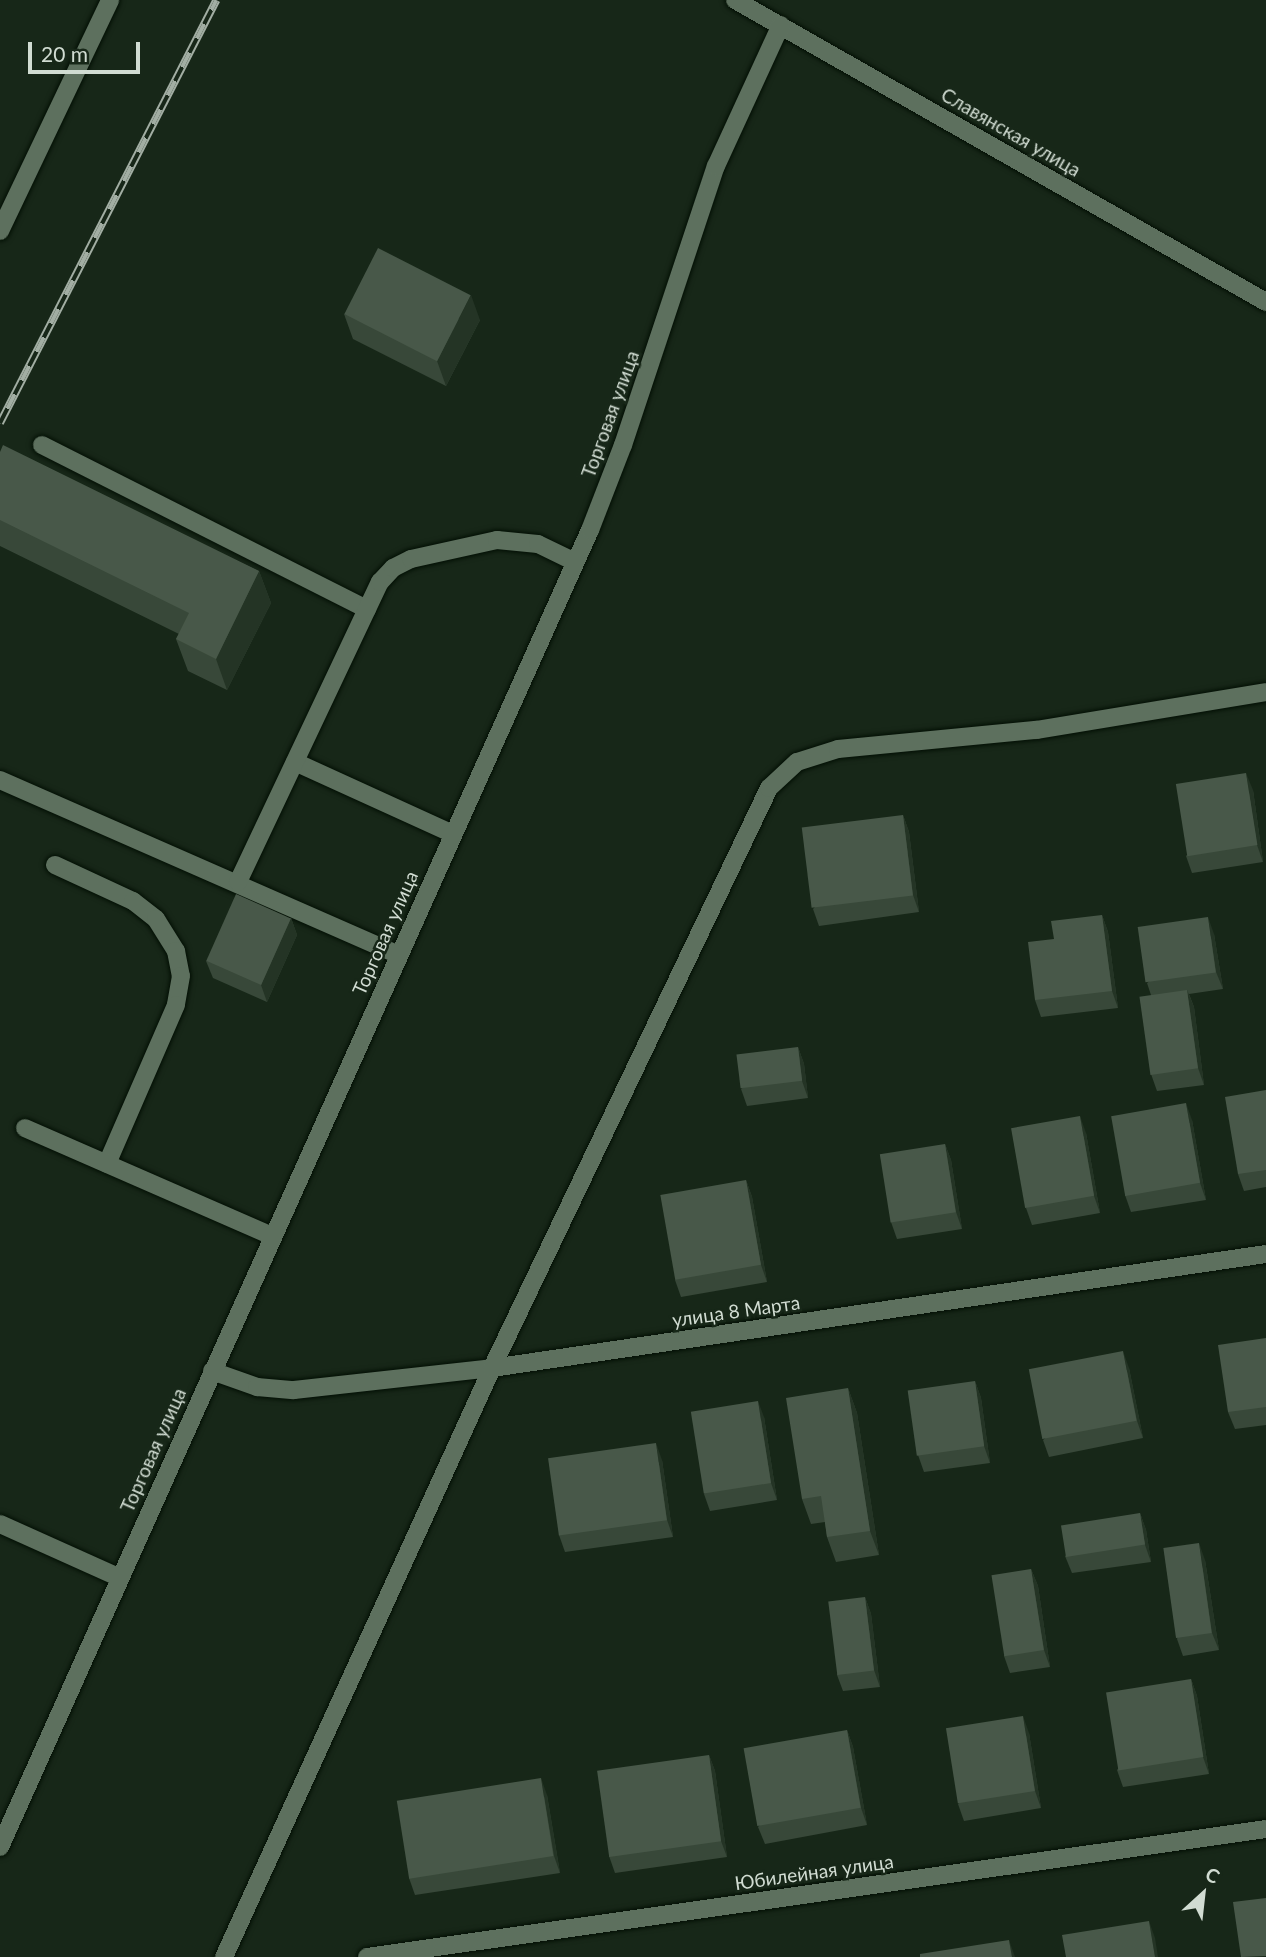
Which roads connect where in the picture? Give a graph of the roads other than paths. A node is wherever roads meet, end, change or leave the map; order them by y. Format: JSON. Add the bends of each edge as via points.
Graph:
{"nodes":[{"id":1,"x":110,"y":0,"type":"edge"},
{"id":2,"x":735,"y":0,"type":"edge"},
{"id":3,"x":781,"y":25,"type":"junction"},
{"id":4,"x":0,"y":231,"type":"edge"},
{"id":5,"x":1266,"y":302,"type":"edge"},
{"id":6,"x":42,"y":445,"type":"dead end"},
{"id":7,"x":575,"y":562,"type":"junction"},
{"id":8,"x":367,"y":609,"type":"junction"},
{"id":9,"x":1266,"y":692,"type":"edge"},
{"id":10,"x":295,"y":762,"type":"junction"},
{"id":11,"x":0,"y":780,"type":"edge"},
{"id":12,"x":453,"y":834,"type":"junction"},
{"id":13,"x":55,"y":865,"type":"dead end"},
{"id":14,"x":238,"y":883,"type":"junction"},
{"id":15,"x":398,"y":956,"type":"junction"},
{"id":16,"x":25,"y":1128,"type":"dead end"},
{"id":17,"x":107,"y":1164,"type":"junction"},
{"id":18,"x":272,"y":1236,"type":"junction"},
{"id":19,"x":1266,"y":1254,"type":"edge"},
{"id":20,"x":492,"y":1368,"type":"junction"},
{"id":21,"x":212,"y":1371,"type":"junction"},
{"id":22,"x":0,"y":1524,"type":"edge"},
{"id":23,"x":118,"y":1577,"type":"junction"},
{"id":24,"x":1266,"y":1829,"type":"edge"},
{"id":25,"x":0,"y":1847,"type":"edge"},
{"id":26,"x":225,"y":1957,"type":"edge"},
{"id":27,"x":367,"y":1957,"type":"edge"}],
"edges":[{"from":1,"to":4,"type":"street"},
{"from":2,"to":3,"type":"street","name":"Славянская улица"},
{"from":3,"to":5,"type":"street","name":"Славянская улица"},
{"from":3,"to":7,"type":"street","name":"Торговая улица","via":[[716,166],[623,445]]},
{"from":6,"to":8,"type":"street"},
{"from":7,"to":8,"type":"street","via":[[521,540],[472,545],[393,568]]},
{"from":7,"to":12,"type":"street","name":"Торговая улица"},
{"from":8,"to":10,"type":"street"},
{"from":9,"to":20,"type":"street","via":[[1037,730],[838,749],[797,762],[769,788]]},
{"from":10,"to":12,"type":"street"},
{"from":10,"to":14,"type":"street"},
{"from":11,"to":14,"type":"street"},
{"from":12,"to":15,"type":"street","name":"Торговая улица"},
{"from":13,"to":17,"type":"street","via":[[133,901],[156,919],[176,951],[181,976],[176,1005]]},
{"from":14,"to":15,"type":"street"},
{"from":15,"to":18,"type":"street","name":"Торговая улица"},
{"from":16,"to":17,"type":"street"},
{"from":17,"to":18,"type":"street"},
{"from":18,"to":21,"type":"street","name":"Торговая улица"},
{"from":19,"to":20,"type":"street","name":"улица 8 Марта"},
{"from":20,"to":21,"type":"street","name":"улица 8 Марта","via":[[295,1390],[257,1387]]},
{"from":20,"to":26,"type":"street"},
{"from":21,"to":23,"type":"street","name":"Торговая улица"},
{"from":22,"to":23,"type":"street"},
{"from":23,"to":25,"type":"street","name":"Торговая улица"},
{"from":24,"to":27,"type":"street","name":"Юбилейная улица"}]}
